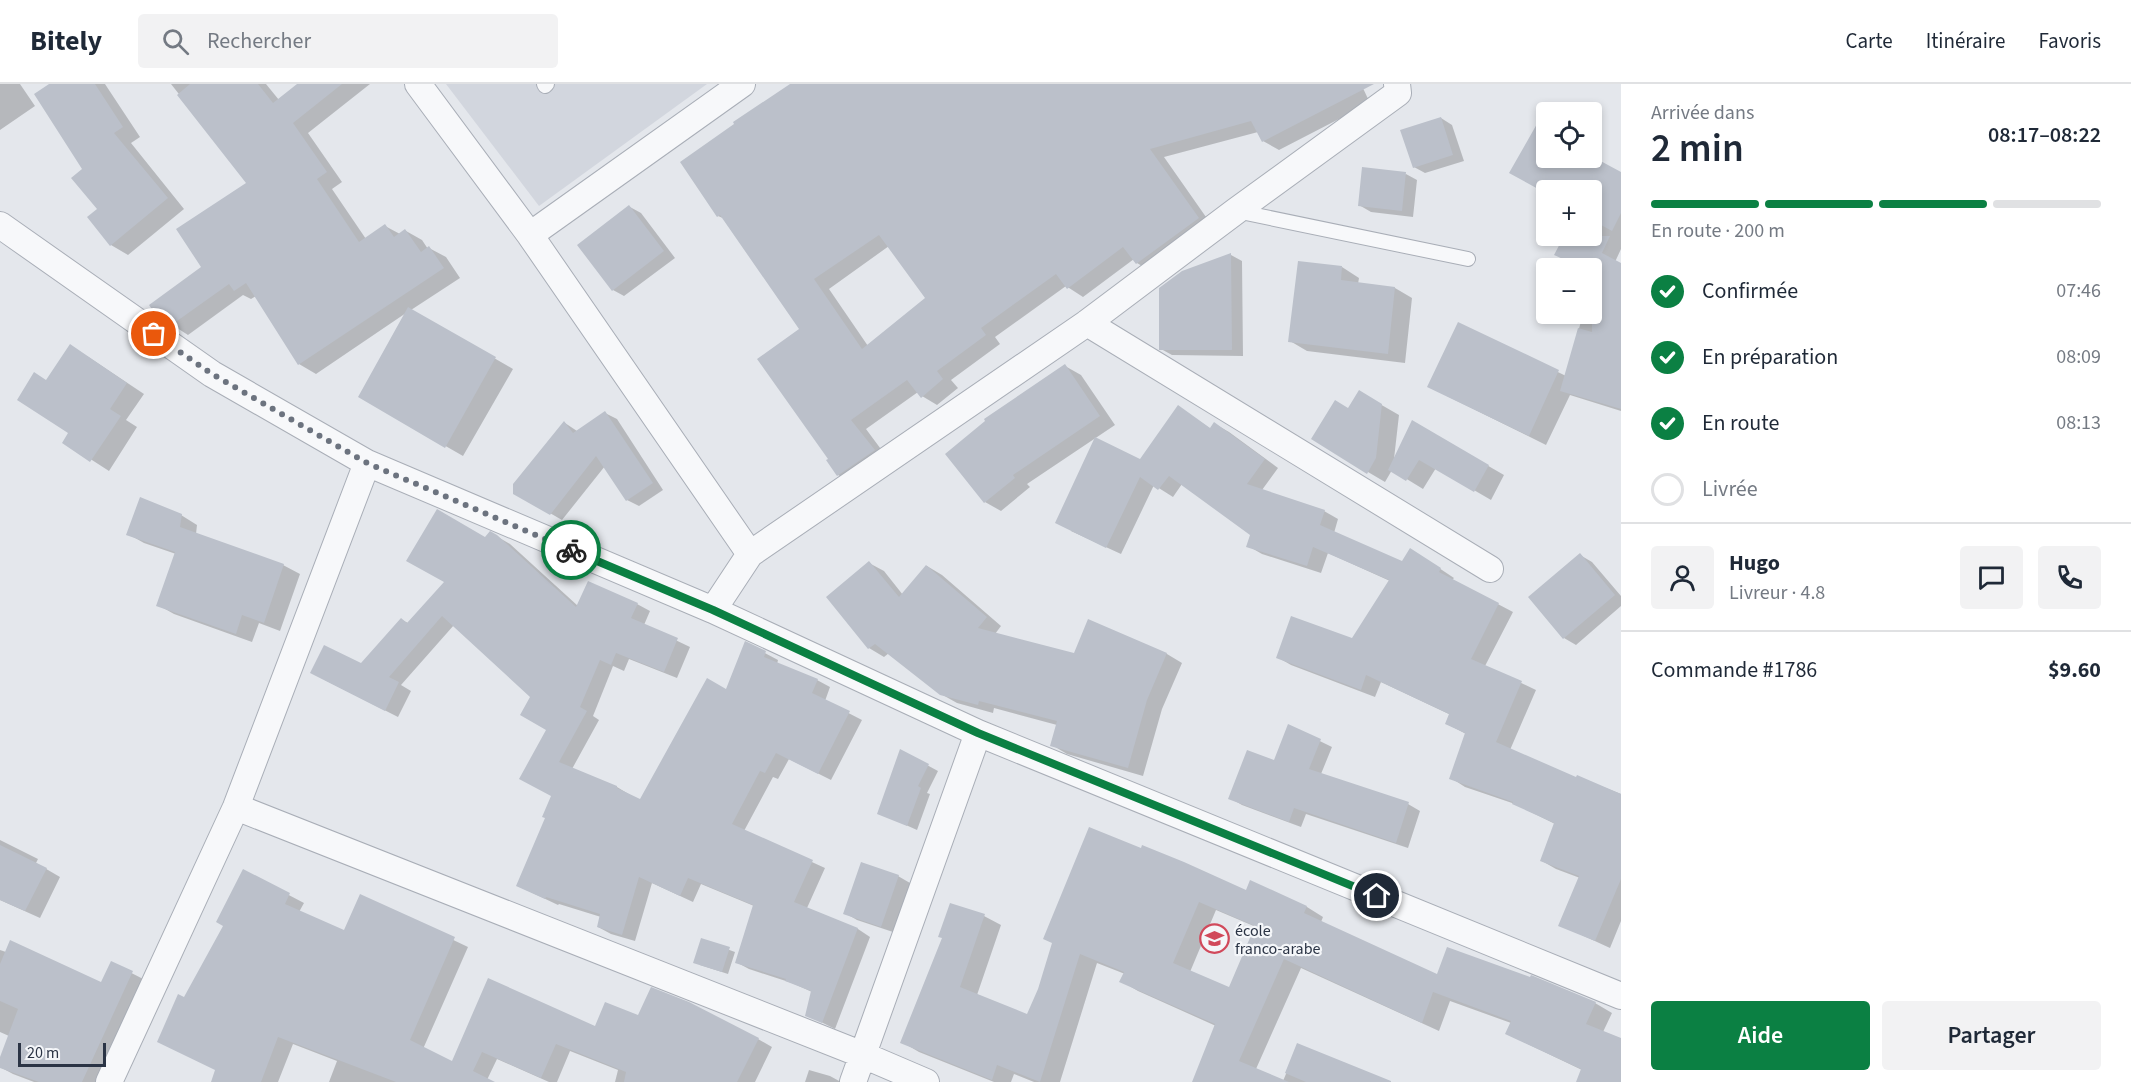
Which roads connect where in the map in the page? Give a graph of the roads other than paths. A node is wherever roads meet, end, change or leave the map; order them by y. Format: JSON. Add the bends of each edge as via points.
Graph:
{"nodes":[{"id":1,"x":418,"y":84,"type":"edge"},
{"id":2,"x":742,"y":84,"type":"edge"},
{"id":3,"x":1397,"y":84,"type":"edge"},
{"id":4,"x":1236,"y":211,"type":"junction"},
{"id":5,"x":0,"y":225,"type":"edge"},
{"id":6,"x":530,"y":235,"type":"junction"},
{"id":7,"x":1468,"y":259,"type":"dead end"},
{"id":8,"x":1087,"y":323,"type":"junction"},
{"id":9,"x":367,"y":463,"type":"junction"},
{"id":10,"x":750,"y":554,"type":"junction"},
{"id":11,"x":1490,"y":569,"type":"dead end"},
{"id":12,"x":713,"y":610,"type":"junction"},
{"id":13,"x":978,"y":733,"type":"junction"},
{"id":14,"x":236,"y":807,"type":"junction"},
{"id":15,"x":1621,"y":996,"type":"edge"},
{"id":16,"x":863,"y":1055,"type":"junction"},
{"id":17,"x":109,"y":1082,"type":"edge"},
{"id":18,"x":854,"y":1082,"type":"edge"},
{"id":19,"x":926,"y":1082,"type":"edge"}],
"edges":[{"from":1,"to":6,"type":"street"},
{"from":2,"to":6,"type":"street"},
{"from":3,"to":4,"type":"street","via":[[1398,93]]},
{"from":4,"to":7,"type":"lane"},
{"from":4,"to":8,"type":"street"},
{"from":5,"to":9,"type":"street","via":[[212,374]]},
{"from":6,"to":10,"type":"street"},
{"from":8,"to":10,"type":"street"},
{"from":8,"to":11,"type":"street"},
{"from":9,"to":12,"type":"street"},
{"from":9,"to":14,"type":"street"},
{"from":10,"to":12,"type":"street"},
{"from":12,"to":13,"type":"street"},
{"from":13,"to":15,"type":"street"},
{"from":13,"to":16,"type":"street"},
{"from":14,"to":16,"type":"street"},
{"from":14,"to":17,"type":"street"},
{"from":16,"to":18,"type":"street"},
{"from":16,"to":19,"type":"street"}]}
